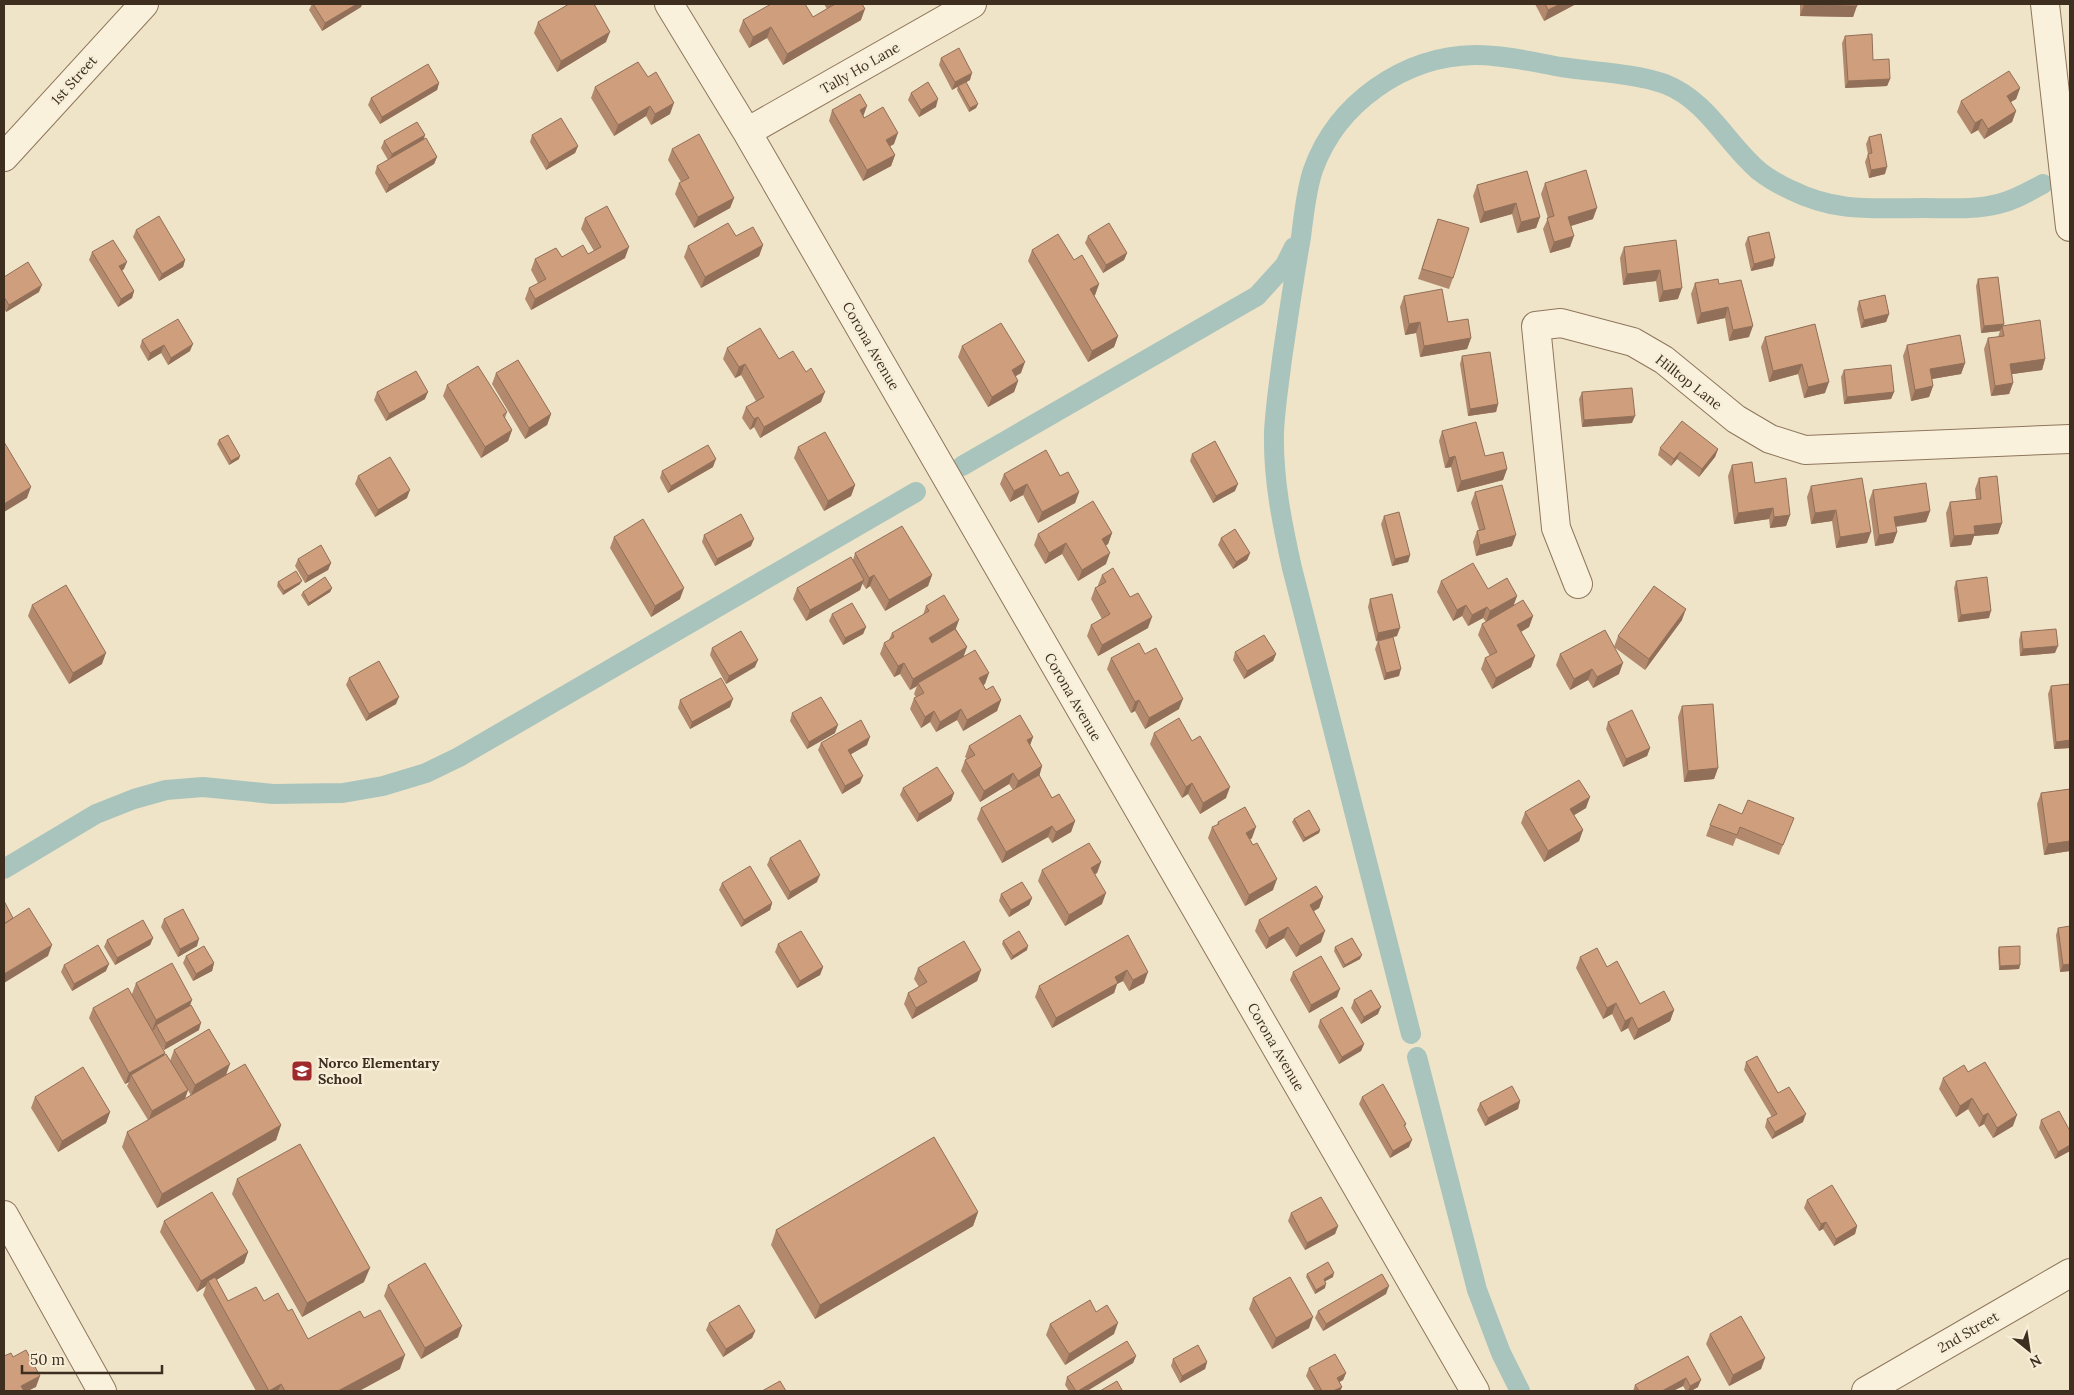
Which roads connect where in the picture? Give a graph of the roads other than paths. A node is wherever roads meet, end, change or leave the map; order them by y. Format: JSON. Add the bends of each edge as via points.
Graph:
{"nodes":[{"id":1,"x":144,"y":4,"type":"edge"},
{"id":2,"x":669,"y":4,"type":"edge"},
{"id":3,"x":972,"y":4,"type":"edge"},
{"id":4,"x":2045,"y":4,"type":"edge"},
{"id":5,"x":747,"y":132,"type":"junction"},
{"id":6,"x":4,"y":157,"type":"edge"},
{"id":7,"x":2070,"y":227,"type":"edge"},
{"id":8,"x":2070,"y":439,"type":"edge"},
{"id":9,"x":1578,"y":584,"type":"dead end"},
{"id":10,"x":4,"y":1216,"type":"edge"},
{"id":11,"x":2070,"y":1273,"type":"edge"},
{"id":12,"x":102,"y":1391,"type":"edge"},
{"id":13,"x":1475,"y":1391,"type":"edge"},
{"id":14,"x":1866,"y":1391,"type":"edge"}],
"edges":[{"from":1,"to":6,"type":"street","name":"1st Street"},
{"from":2,"to":5,"type":"street","name":"Corona Avenue"},
{"from":3,"to":5,"type":"street","name":"Tally Ho Lane"},
{"from":4,"to":7,"type":"street"},
{"from":5,"to":13,"type":"street","name":"Corona Avenue"},
{"from":8,"to":9,"type":"street","name":"Hilltop Lane","via":[[1805,450],[1770,439],[1736,419],[1664,360],[1633,342],[1561,323],[1536,326],[1556,528]]},
{"from":10,"to":12,"type":"street"},
{"from":11,"to":14,"type":"street","name":"2nd Street"}]}
